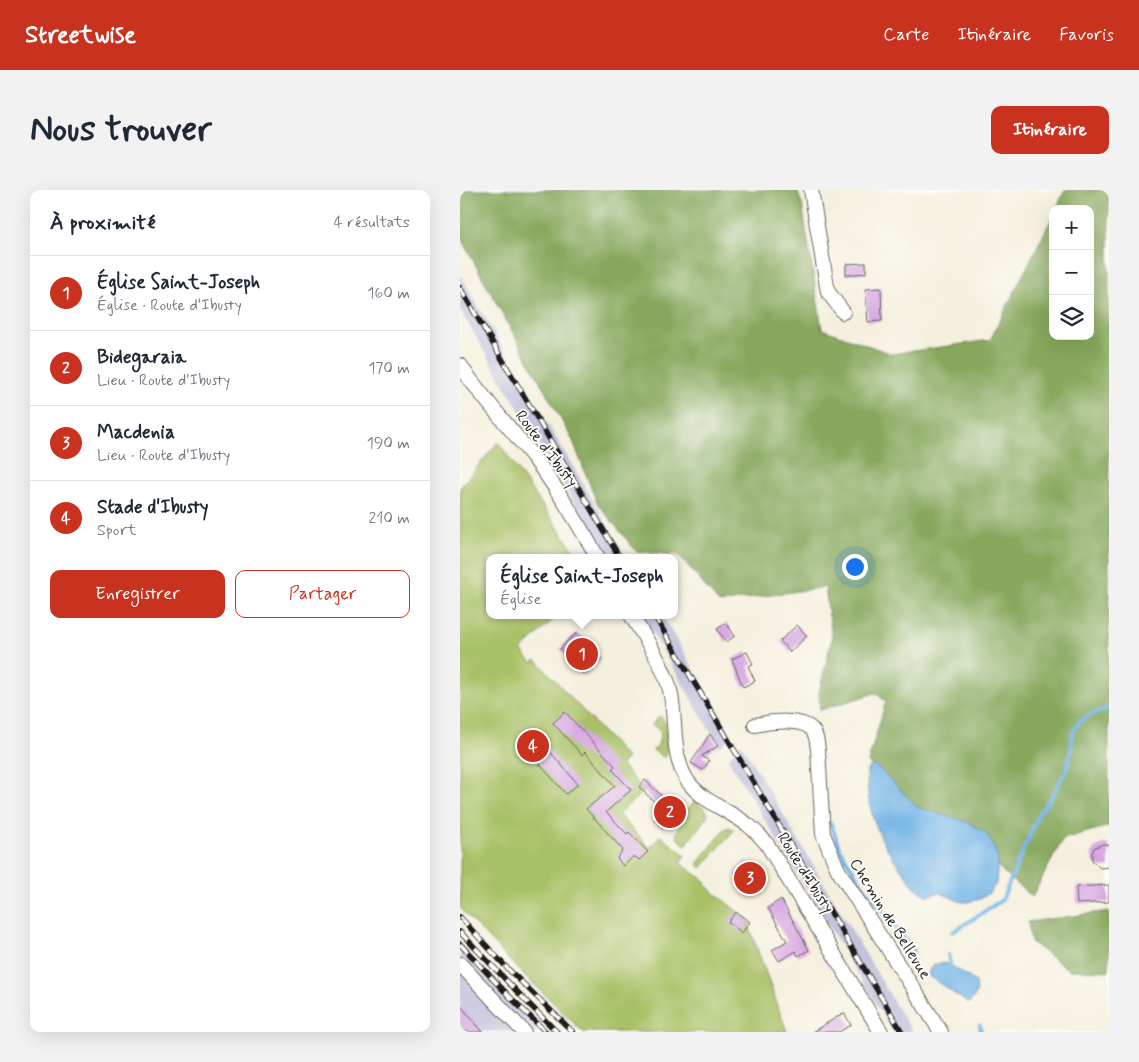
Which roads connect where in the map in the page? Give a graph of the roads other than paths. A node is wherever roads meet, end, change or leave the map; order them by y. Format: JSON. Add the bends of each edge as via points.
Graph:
{"nodes":[{"id":1,"x":811,"y":190,"type":"edge"},
{"id":2,"x":843,"y":312,"type":"dead end"},
{"id":3,"x":460,"y":365,"type":"edge"},
{"id":4,"x":596,"y":554,"type":"edge"},
{"id":5,"x":633,"y":619,"type":"edge"},
{"id":6,"x":755,"y":725,"type":"dead end"},
{"id":7,"x":460,"y":964,"type":"edge"},
{"id":8,"x":524,"y":1032,"type":"edge"},
{"id":9,"x":881,"y":1032,"type":"edge"},
{"id":10,"x":941,"y":1032,"type":"edge"}],
"edges":[{"from":1,"to":2,"type":"street","via":[[828,292]]},
{"from":3,"to":4,"type":"street","name":"Route d'Ibusty","via":[[548,477]]},
{"from":5,"to":9,"type":"street","name":"Route d'Ibusty","via":[[661,666],[668,686],[674,707],[679,763],[689,782],[707,801],[747,824],[767,844]]},
{"from":6,"to":10,"type":"street","name":"Chemin de Bellevue","via":[[797,722],[812,729],[818,750],[823,834],[838,870]]},
{"from":7,"to":8,"type":"street"}]}
